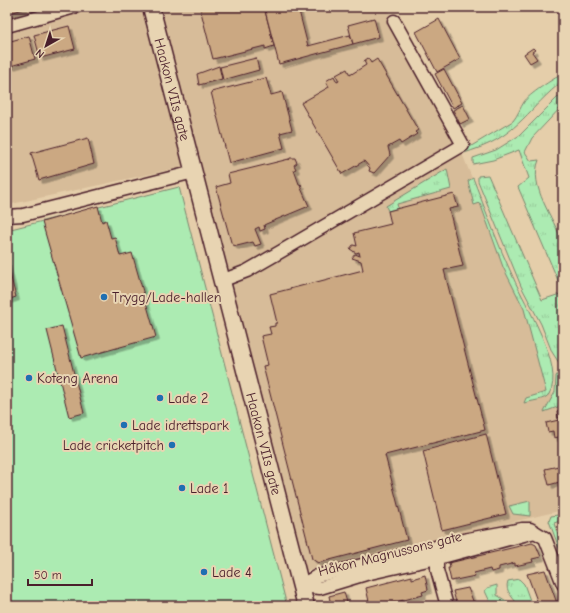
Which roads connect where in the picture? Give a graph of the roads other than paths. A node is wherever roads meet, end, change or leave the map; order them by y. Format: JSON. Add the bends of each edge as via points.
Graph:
{"nodes":[{"id":1,"x":75,"y":7,"type":"edge"},
{"id":2,"x":151,"y":7,"type":"edge"},
{"id":3,"x":394,"y":21,"type":"dead end"},
{"id":4,"x":7,"y":26,"type":"edge"},
{"id":5,"x":194,"y":172,"type":"junction"},
{"id":6,"x":7,"y":216,"type":"edge"},
{"id":7,"x":221,"y":281,"type":"junction"},
{"id":8,"x":536,"y":532,"type":"junction"},
{"id":9,"x":437,"y":558,"type":"junction"},
{"id":10,"x":563,"y":584,"type":"edge"},
{"id":11,"x":300,"y":586,"type":"junction"},
{"id":12,"x":306,"y":606,"type":"edge"},
{"id":13,"x":447,"y":606,"type":"edge"}],
"edges":[{"from":1,"to":4,"type":"street"},
{"from":2,"to":5,"type":"main road","name":"Haakon VIIs gate"},
{"from":3,"to":7,"type":"street","via":[[463,145],[247,271]]},
{"from":5,"to":6,"type":"street","via":[[23,215]]},
{"from":5,"to":7,"type":"main road","name":"Haakon VIIs gate"},
{"from":7,"to":11,"type":"main road","name":"Haakon VIIs gate"},
{"from":8,"to":9,"type":"street","name":"Håkon Magnussons gate"},
{"from":8,"to":10,"type":"street","via":[[545,538],[549,545]]},
{"from":8,"to":11,"type":"street","name":"Håkon Magnussons gate","via":[[522,529],[468,539],[317,576]]},
{"from":9,"to":11,"type":"street","name":"Håkon Magnussons gate","via":[[366,574],[320,588]]},
{"from":9,"to":13,"type":"street","via":[[437,570]]},
{"from":11,"to":12,"type":"main road","name":"Haakon VIIs gate"}]}
